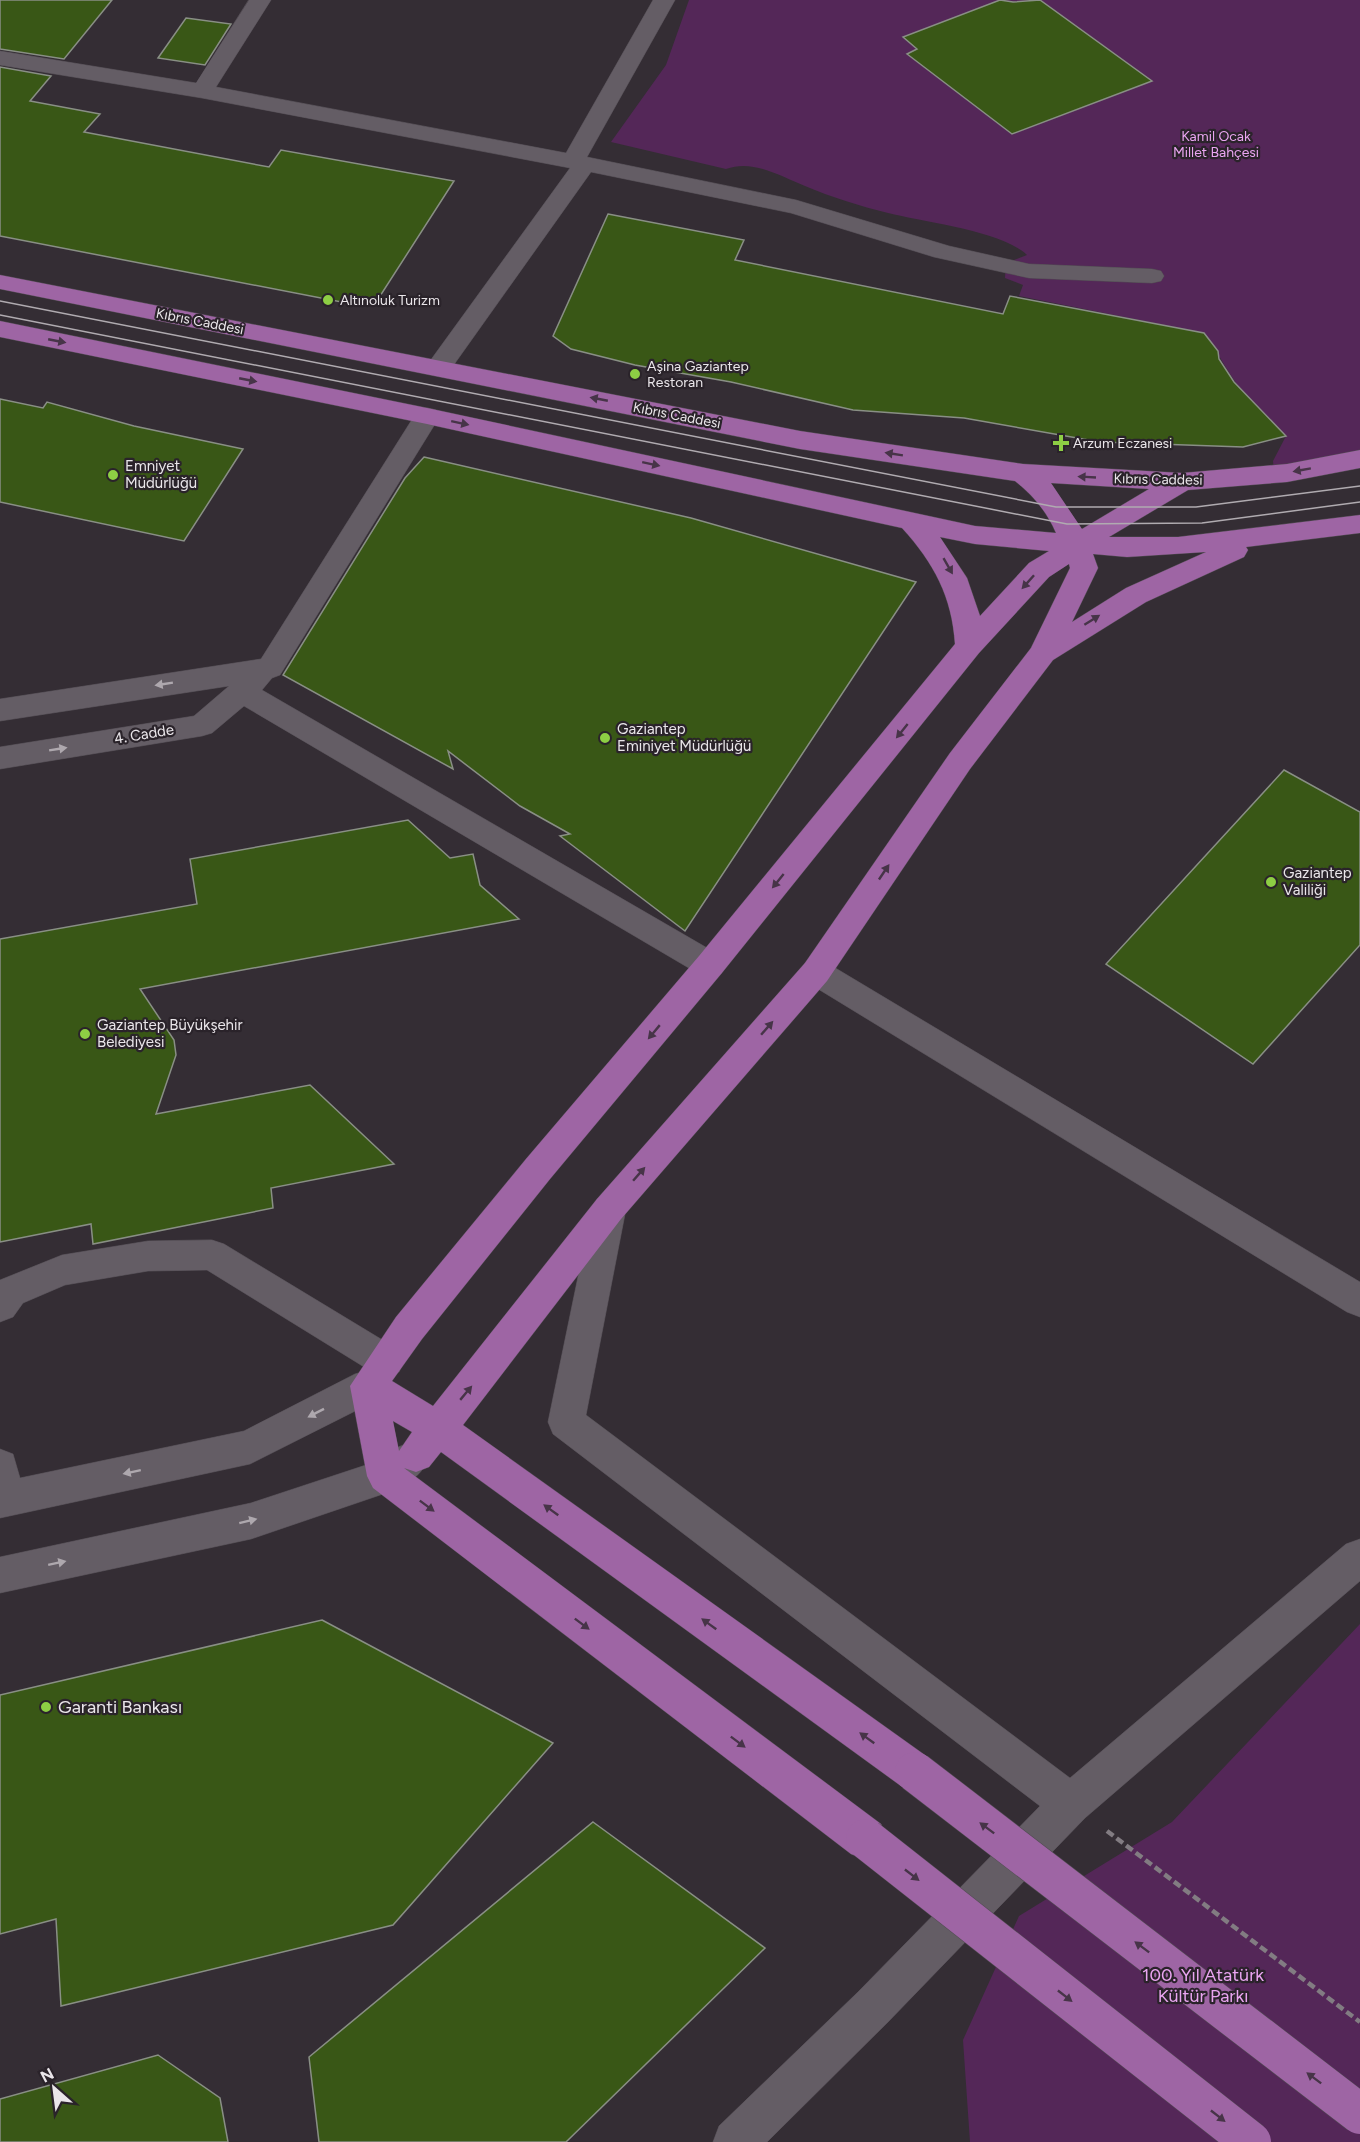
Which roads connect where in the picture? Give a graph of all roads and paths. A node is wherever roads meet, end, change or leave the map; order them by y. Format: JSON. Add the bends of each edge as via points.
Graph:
{"nodes":[{"id":1,"x":260,"y":0,"type":"edge"},
{"id":2,"x":664,"y":0,"type":"edge"},
{"id":3,"x":0,"y":58,"type":"edge"},
{"id":4,"x":202,"y":91,"type":"junction"},
{"id":5,"x":579,"y":162,"type":"junction"},
{"id":6,"x":1152,"y":276,"type":"dead end"},
{"id":7,"x":0,"y":282,"type":"edge"},
{"id":8,"x":0,"y":329,"type":"edge"},
{"id":9,"x":439,"y":367,"type":"junction"},
{"id":10,"x":427,"y":416,"type":"junction"},
{"id":11,"x":1360,"y":459,"type":"edge"},
{"id":12,"x":1023,"y":473,"type":"junction"},
{"id":13,"x":1182,"y":482,"type":"junction"},
{"id":14,"x":911,"y":521,"type":"junction"},
{"id":15,"x":1360,"y":524,"type":"edge"},
{"id":16,"x":1291,"y":530,"type":"junction"},
{"id":17,"x":1076,"y":545,"type":"junction"},
{"id":18,"x":969,"y":646,"type":"junction"},
{"id":19,"x":1043,"y":653,"type":"junction"},
{"id":20,"x":231,"y":683,"type":"junction"},
{"id":21,"x":0,"y":710,"type":"edge"},
{"id":22,"x":0,"y":758,"type":"edge"},
{"id":23,"x":710,"y":965,"type":"junction"},
{"id":24,"x":816,"y":972,"type":"junction"},
{"id":25,"x":609,"y":1209,"type":"junction"},
{"id":26,"x":1360,"y":1302,"type":"edge"},
{"id":27,"x":0,"y":1306,"type":"edge"},
{"id":28,"x":377,"y":1373,"type":"junction"},
{"id":29,"x":413,"y":1453,"type":"junction"},
{"id":30,"x":1,"y":1488,"type":"edge"},
{"id":31,"x":1360,"y":1557,"type":"edge"},
{"id":32,"x":0,"y":1575,"type":"edge"},
{"id":33,"x":1071,"y":1803,"type":"junction"},
{"id":34,"x":1360,"y":2022,"type":"edge"},
{"id":35,"x":1360,"y":2114,"type":"edge"},
{"id":36,"x":735,"y":2142,"type":"edge"},
{"id":37,"x":1251,"y":2142,"type":"edge"}],
"edges":[{"from":1,"to":4,"type":"street"},
{"from":2,"to":5,"type":"street"},
{"from":3,"to":4,"type":"street"},
{"from":4,"to":5,"type":"street"},
{"from":5,"to":6,"type":"street","via":[[796,207],[943,252],[1029,271]]},
{"from":5,"to":9,"type":"street"},
{"from":7,"to":9,"type":"main road","name":"Kıbrıs Caddesi"},
{"from":8,"to":10,"type":"main road","one_way":true},
{"from":12,"to":9,"type":"main road","name":"Kıbrıs Caddesi","one_way":true,"via":[[800,440]]},
{"from":10,"to":14,"type":"main road","one_way":true},
{"from":10,"to":20,"type":"street","name":"4. Cadde","via":[[270,668]]},
{"from":11,"to":13,"type":"main road","name":"Kıbrıs Caddesi","one_way":true,"via":[[1287,472]]},
{"from":13,"to":12,"type":"main road","name":"Kıbrıs Caddesi","one_way":true},
{"from":12,"to":17,"type":"main road","via":[[1042,488],[1067,524]]},
{"from":13,"to":17,"type":"main road"},
{"from":14,"to":17,"type":"main road","via":[[975,535]]},
{"from":14,"to":18,"type":"main road","one_way":true,"via":[[945,561],[957,583],[969,625]]},
{"from":15,"to":16,"type":"main road"},
{"from":16,"to":17,"type":"main road","via":[[1178,546]]},
{"from":19,"to":16,"type":"main road","one_way":true,"via":[[1156,585]]},
{"from":17,"to":18,"type":"main road","one_way":true,"via":[[1039,570]]},
{"from":17,"to":19,"type":"main road","via":[[1084,568]]},
{"from":18,"to":23,"type":"main road","one_way":true},
{"from":24,"to":19,"type":"main road","one_way":true,"via":[[960,761]]},
{"from":20,"to":21,"type":"street","one_way":true},
{"from":22,"to":20,"type":"street","name":"4. Cadde","one_way":true,"via":[[202,724]]},
{"from":20,"to":23,"type":"street"},
{"from":23,"to":28,"type":"main road","one_way":true,"via":[[538,1169]]},
{"from":25,"to":24,"type":"main road","one_way":true},
{"from":24,"to":26,"type":"street"},
{"from":29,"to":25,"type":"main road","one_way":true,"via":[[482,1374]]},
{"from":25,"to":33,"type":"street","via":[[566,1422]]},
{"from":27,"to":28,"type":"street","via":[[10,1292],[62,1270],[148,1256],[212,1255]]},
{"from":28,"to":29,"type":"main road"},
{"from":28,"to":29,"type":"main road"},
{"from":28,"to":30,"type":"street","one_way":true,"via":[[249,1447]]},
{"from":32,"to":29,"type":"street","one_way":true,"via":[[251,1521]]},
{"from":35,"to":29,"type":"main road","one_way":true,"bridge":true,"via":[[915,1772]]},
{"from":29,"to":37,"type":"main road","one_way":true,"bridge":true,"via":[[866,1839]]},
{"from":31,"to":33,"type":"street"},
{"from":33,"to":34,"type":"path"},
{"from":33,"to":36,"type":"street"}]}
